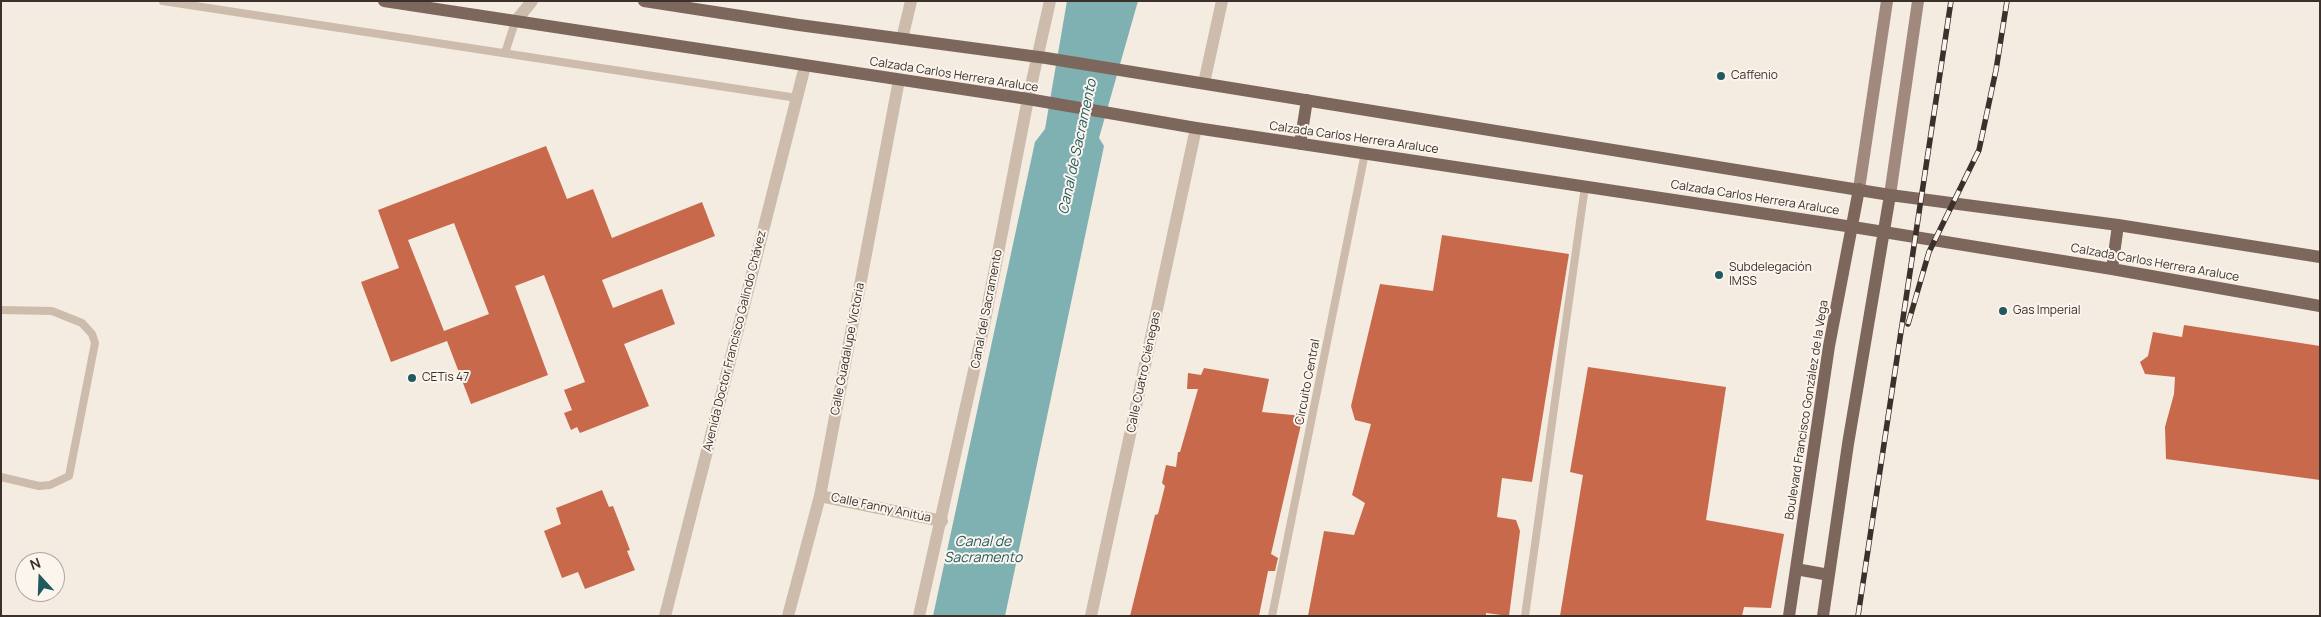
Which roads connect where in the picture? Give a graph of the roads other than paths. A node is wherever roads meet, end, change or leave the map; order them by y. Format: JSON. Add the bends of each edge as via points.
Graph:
{"nodes":[{"id":1,"x":163,"y":1,"type":"edge"},
{"id":2,"x":384,"y":1,"type":"edge"},
{"id":3,"x":532,"y":1,"type":"edge"},
{"id":4,"x":644,"y":1,"type":"edge"},
{"id":5,"x":910,"y":1,"type":"edge"},
{"id":6,"x":1050,"y":1,"type":"edge"},
{"id":7,"x":1222,"y":1,"type":"edge"},
{"id":8,"x":1887,"y":1,"type":"edge"},
{"id":9,"x":1918,"y":1,"type":"edge"},
{"id":10,"x":516,"y":22,"type":"junction"},
{"id":11,"x":902,"y":39,"type":"junction"},
{"id":12,"x":505,"y":53,"type":"junction"},
{"id":13,"x":1042,"y":58,"type":"junction"},
{"id":14,"x":805,"y":66,"type":"junction"},
{"id":15,"x":899,"y":80,"type":"junction"},
{"id":16,"x":1204,"y":83,"type":"junction"},
{"id":17,"x":797,"y":98,"type":"junction"},
{"id":18,"x":1032,"y":100,"type":"junction"},
{"id":19,"x":1306,"y":100,"type":"junction"},
{"id":20,"x":1196,"y":128,"type":"junction"},
{"id":21,"x":1300,"y":144,"type":"junction"},
{"id":22,"x":1365,"y":153,"type":"junction"},
{"id":23,"x":1585,"y":186,"type":"junction"},
{"id":24,"x":1859,"y":189,"type":"junction"},
{"id":25,"x":1890,"y":194,"type":"junction"},
{"id":26,"x":2118,"y":225,"type":"junction"},
{"id":27,"x":1853,"y":227,"type":"junction"},
{"id":28,"x":1884,"y":233,"type":"junction"},
{"id":29,"x":2320,"y":257,"type":"edge"},
{"id":30,"x":2112,"y":269,"type":"junction"},
{"id":31,"x":2320,"y":306,"type":"edge"},
{"id":32,"x":1,"y":310,"type":"edge"},
{"id":33,"x":1,"y":476,"type":"edge"},
{"id":34,"x":820,"y":496,"type":"junction"},
{"id":35,"x":942,"y":521,"type":"junction"},
{"id":36,"x":1796,"y":569,"type":"junction"},
{"id":37,"x":1829,"y":574,"type":"junction"},
{"id":38,"x":665,"y":616,"type":"edge"},
{"id":39,"x":788,"y":616,"type":"edge"},
{"id":40,"x":919,"y":616,"type":"edge"},
{"id":41,"x":1091,"y":616,"type":"edge"},
{"id":42,"x":1272,"y":616,"type":"edge"},
{"id":43,"x":1525,"y":616,"type":"edge"},
{"id":44,"x":1789,"y":616,"type":"edge"},
{"id":45,"x":1824,"y":616,"type":"edge"}],
"edges":[{"from":1,"to":12,"type":"lane"},
{"from":2,"to":10,"type":"main road","name":"Calzada Carlos Herrera Araluce"},
{"from":3,"to":10,"type":"street"},
{"from":4,"to":11,"type":"main road","name":"Calzada Carlos Herrera Araluce"},
{"from":5,"to":11,"type":"street"},
{"from":6,"to":13,"type":"street","name":"Canal del Sacramento"},
{"from":7,"to":16,"type":"street"},
{"from":8,"to":24,"type":"main road","name":"Boulevard Francisco González de la Vega"},
{"from":9,"to":25,"type":"main road"},
{"from":10,"to":12,"type":"lane"},
{"from":10,"to":14,"type":"main road","name":"Calzada Carlos Herrera Araluce"},
{"from":11,"to":13,"type":"main road","name":"Calzada Carlos Herrera Araluce"},
{"from":12,"to":17,"type":"lane"},
{"from":13,"to":16,"type":"main road","name":"Calzada Carlos Herrera Araluce"},
{"from":13,"to":18,"type":"street","name":"Canal del Sacramento"},
{"from":14,"to":15,"type":"main road","name":"Calzada Carlos Herrera Araluce"},
{"from":14,"to":17,"type":"street","name":"Avenida Doctor Francisco Galindo Chávez"},
{"from":15,"to":18,"type":"main road","name":"Calzada Carlos Herrera Araluce"},
{"from":15,"to":34,"type":"street","name":"Calle Guadalupe Victoria"},
{"from":16,"to":19,"type":"main road","name":"Calzada Carlos Herrera Araluce"},
{"from":17,"to":38,"type":"street","name":"Avenida Doctor Francisco Galindo Chávez"},
{"from":18,"to":20,"type":"main road","name":"Calzada Carlos Herrera Araluce"},
{"from":18,"to":35,"type":"street","name":"Canal del Sacramento"},
{"from":19,"to":21,"type":"main road"},
{"from":19,"to":24,"type":"main road","name":"Calzada Carlos Herrera Araluce"},
{"from":20,"to":21,"type":"main road","name":"Calzada Carlos Herrera Araluce"},
{"from":20,"to":41,"type":"street","name":"Calle Cuatro Ciénegas"},
{"from":21,"to":22,"type":"main road","name":"Calzada Carlos Herrera Araluce"},
{"from":22,"to":23,"type":"main road","name":"Calzada Carlos Herrera Araluce"},
{"from":22,"to":42,"type":"lane","name":"Circuito Central"},
{"from":23,"to":27,"type":"main road","name":"Calzada Carlos Herrera Araluce"},
{"from":23,"to":43,"type":"lane"},
{"from":24,"to":25,"type":"main road","name":"Calzada Carlos Herrera Araluce"},
{"from":24,"to":27,"type":"main road","name":"Boulevard Francisco González de la Vega"},
{"from":25,"to":26,"type":"main road","name":"Calzada Carlos Herrera Araluce"},
{"from":25,"to":28,"type":"main road"},
{"from":26,"to":29,"type":"main road","name":"Calzada Carlos Herrera Araluce"},
{"from":26,"to":30,"type":"main road"},
{"from":27,"to":28,"type":"main road","name":"Calzada Carlos Herrera Araluce"},
{"from":27,"to":36,"type":"main road","name":"Boulevard Francisco González de la Vega","via":[[1828,346]]},
{"from":28,"to":30,"type":"main road","name":"Calzada Carlos Herrera Araluce"},
{"from":28,"to":37,"type":"main road"},
{"from":30,"to":31,"type":"main road","name":"Calzada Carlos Herrera Araluce"},
{"from":32,"to":33,"type":"lane","via":[[52,311],[82,323],[96,343],[69,476],[44,486]]},
{"from":34,"to":35,"type":"street","name":"Calle Fanny Anitúa"},
{"from":34,"to":39,"type":"street","name":"Calle Guadalupe Victoria"},
{"from":35,"to":40,"type":"street","name":"Canal del Sacramento"},
{"from":36,"to":37,"type":"main road"},
{"from":36,"to":44,"type":"main road","name":"Boulevard Francisco González de la Vega"},
{"from":37,"to":45,"type":"main road"}]}
